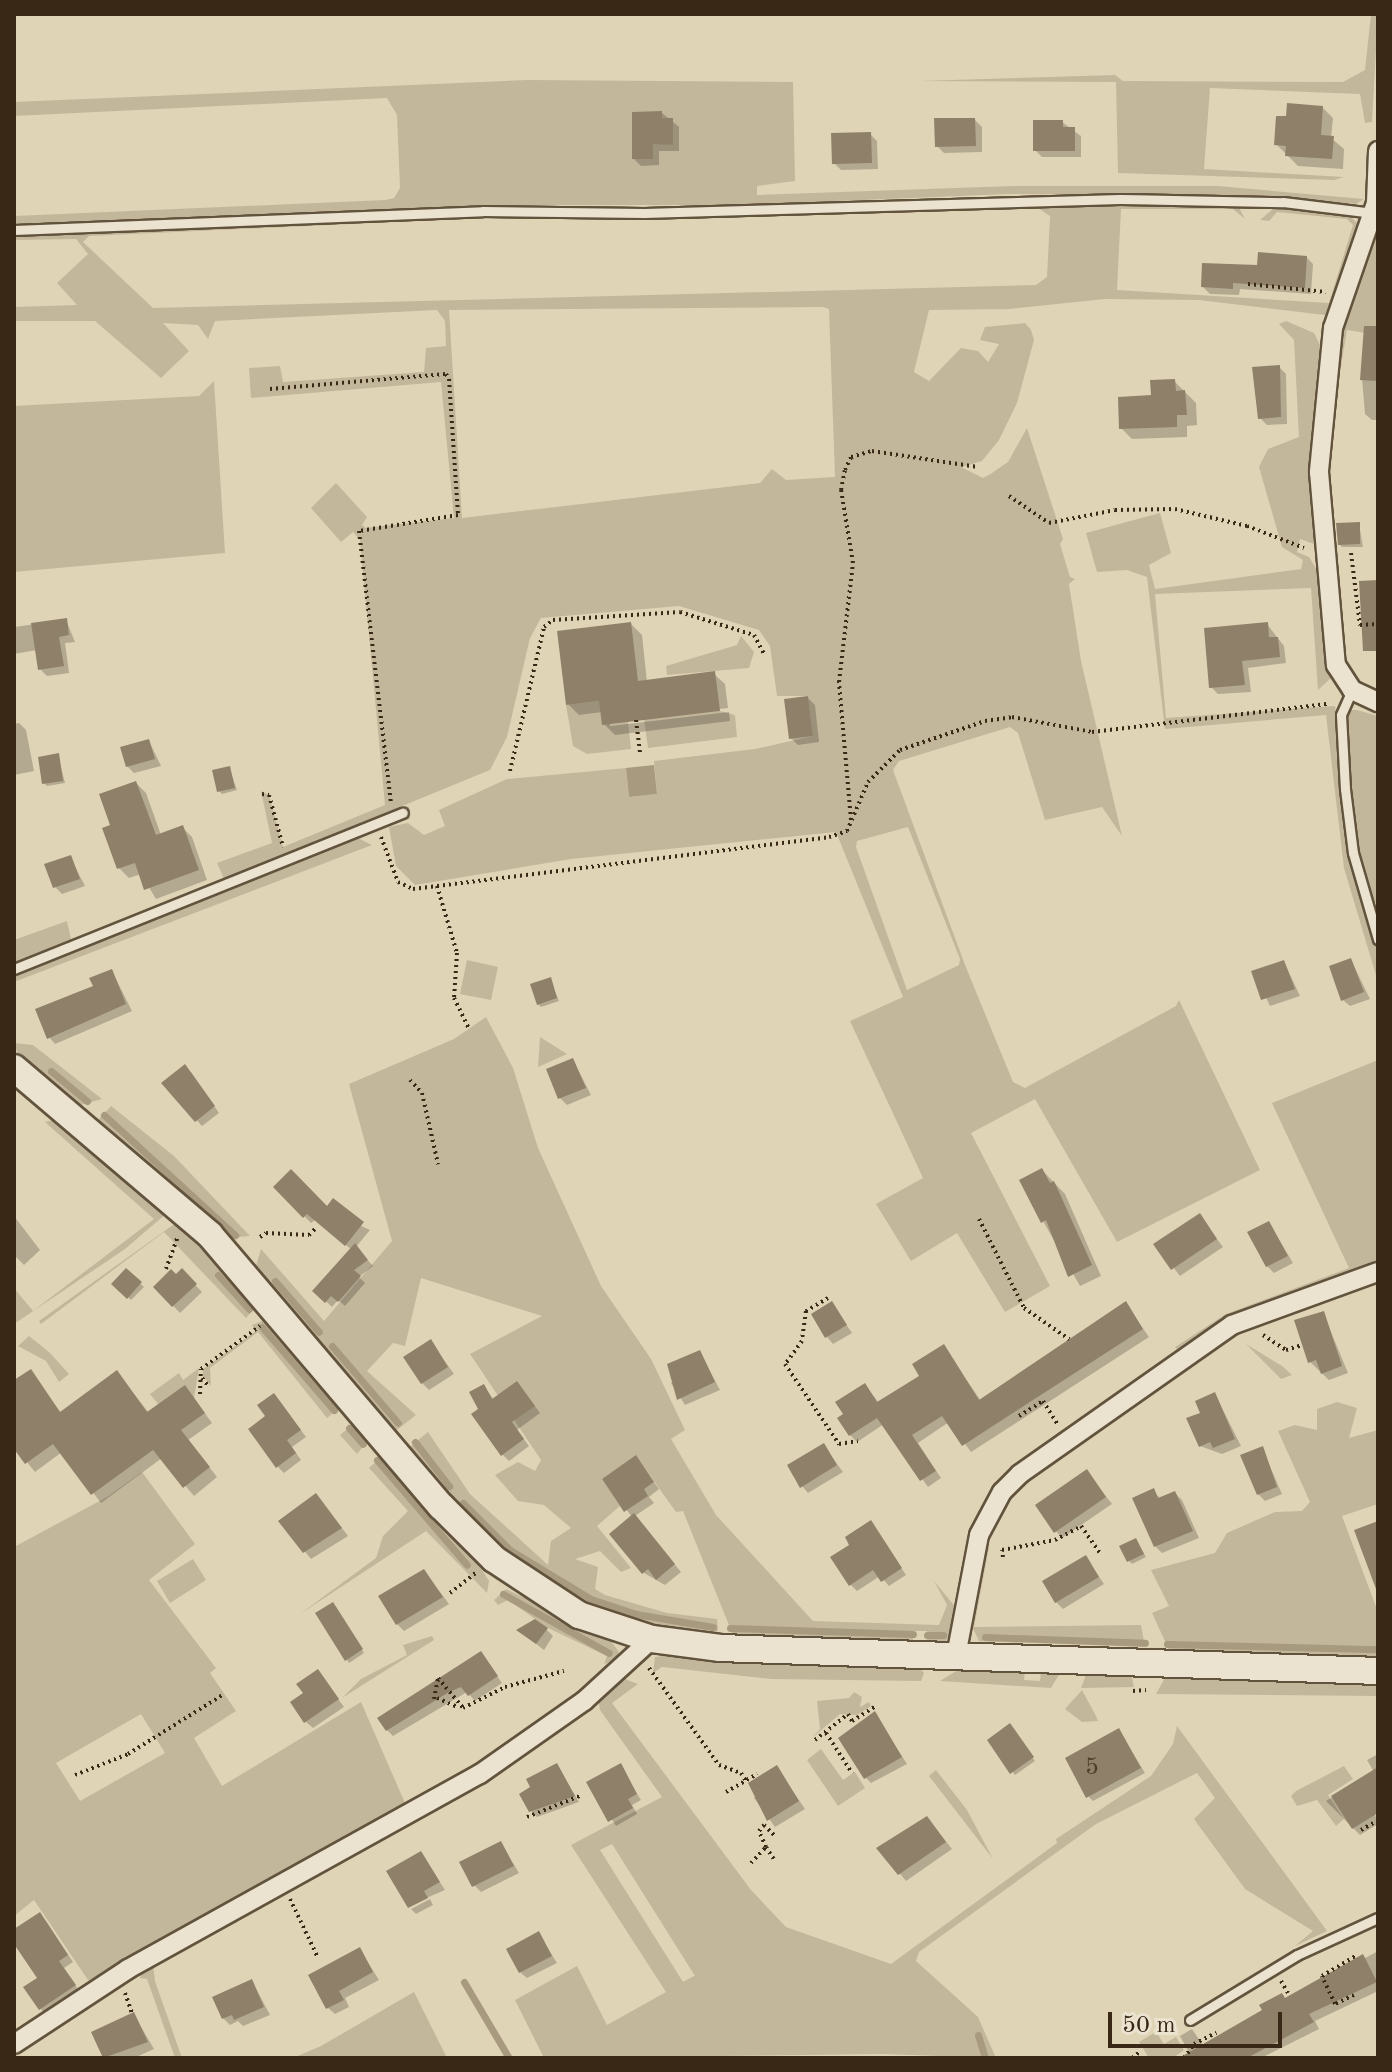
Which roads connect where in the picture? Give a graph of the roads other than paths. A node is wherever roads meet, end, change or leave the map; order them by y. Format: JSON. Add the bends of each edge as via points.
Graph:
{"nodes":[{"id":1,"x":1378,"y":151,"type":"edge"},
{"id":2,"x":1373,"y":213,"type":"junction"},
{"id":3,"x":14,"y":230,"type":"edge"},
{"id":4,"x":1352,"y":690,"type":"junction"},
{"id":5,"x":1378,"y":702,"type":"edge"},
{"id":6,"x":398,"y":815,"type":"road end"},
{"id":7,"x":1378,"y":939,"type":"edge"},
{"id":8,"x":14,"y":969,"type":"edge"},
{"id":9,"x":14,"y":1068,"type":"edge"},
{"id":10,"x":1378,"y":1272,"type":"edge"},
{"id":11,"x":652,"y":1639,"type":"junction"},
{"id":12,"x":956,"y":1656,"type":"junction"},
{"id":13,"x":1378,"y":1671,"type":"edge"},
{"id":14,"x":1378,"y":1918,"type":"edge"},
{"id":15,"x":1190,"y":2020,"type":"dead end"},
{"id":16,"x":14,"y":2044,"type":"edge"}],
"edges":[{"from":1,"to":2,"type":"street"},
{"from":2,"to":3,"type":"lane","via":[[1283,202],[1120,199],[658,212],[483,211]]},
{"from":2,"to":4,"type":"street","via":[[1333,328],[1319,472],[1336,665]]},
{"from":4,"to":5,"type":"street"},
{"from":4,"to":7,"type":"lane","via":[[1341,715],[1345,789],[1353,853]]},
{"from":6,"to":8,"type":"lane"},
{"from":9,"to":11,"type":"street","via":[[210,1235],[441,1506],[494,1559],[562,1606]]},
{"from":10,"to":12,"type":"street","via":[[1232,1325],[1020,1474],[1002,1492],[979,1535]]},
{"from":11,"to":12,"type":"street","via":[[720,1648]]},
{"from":11,"to":16,"type":"street","via":[[584,1701],[480,1774],[105,1983]]},
{"from":12,"to":13,"type":"street"},
{"from":14,"to":15,"type":"lane","via":[[1297,1955]]}]}
